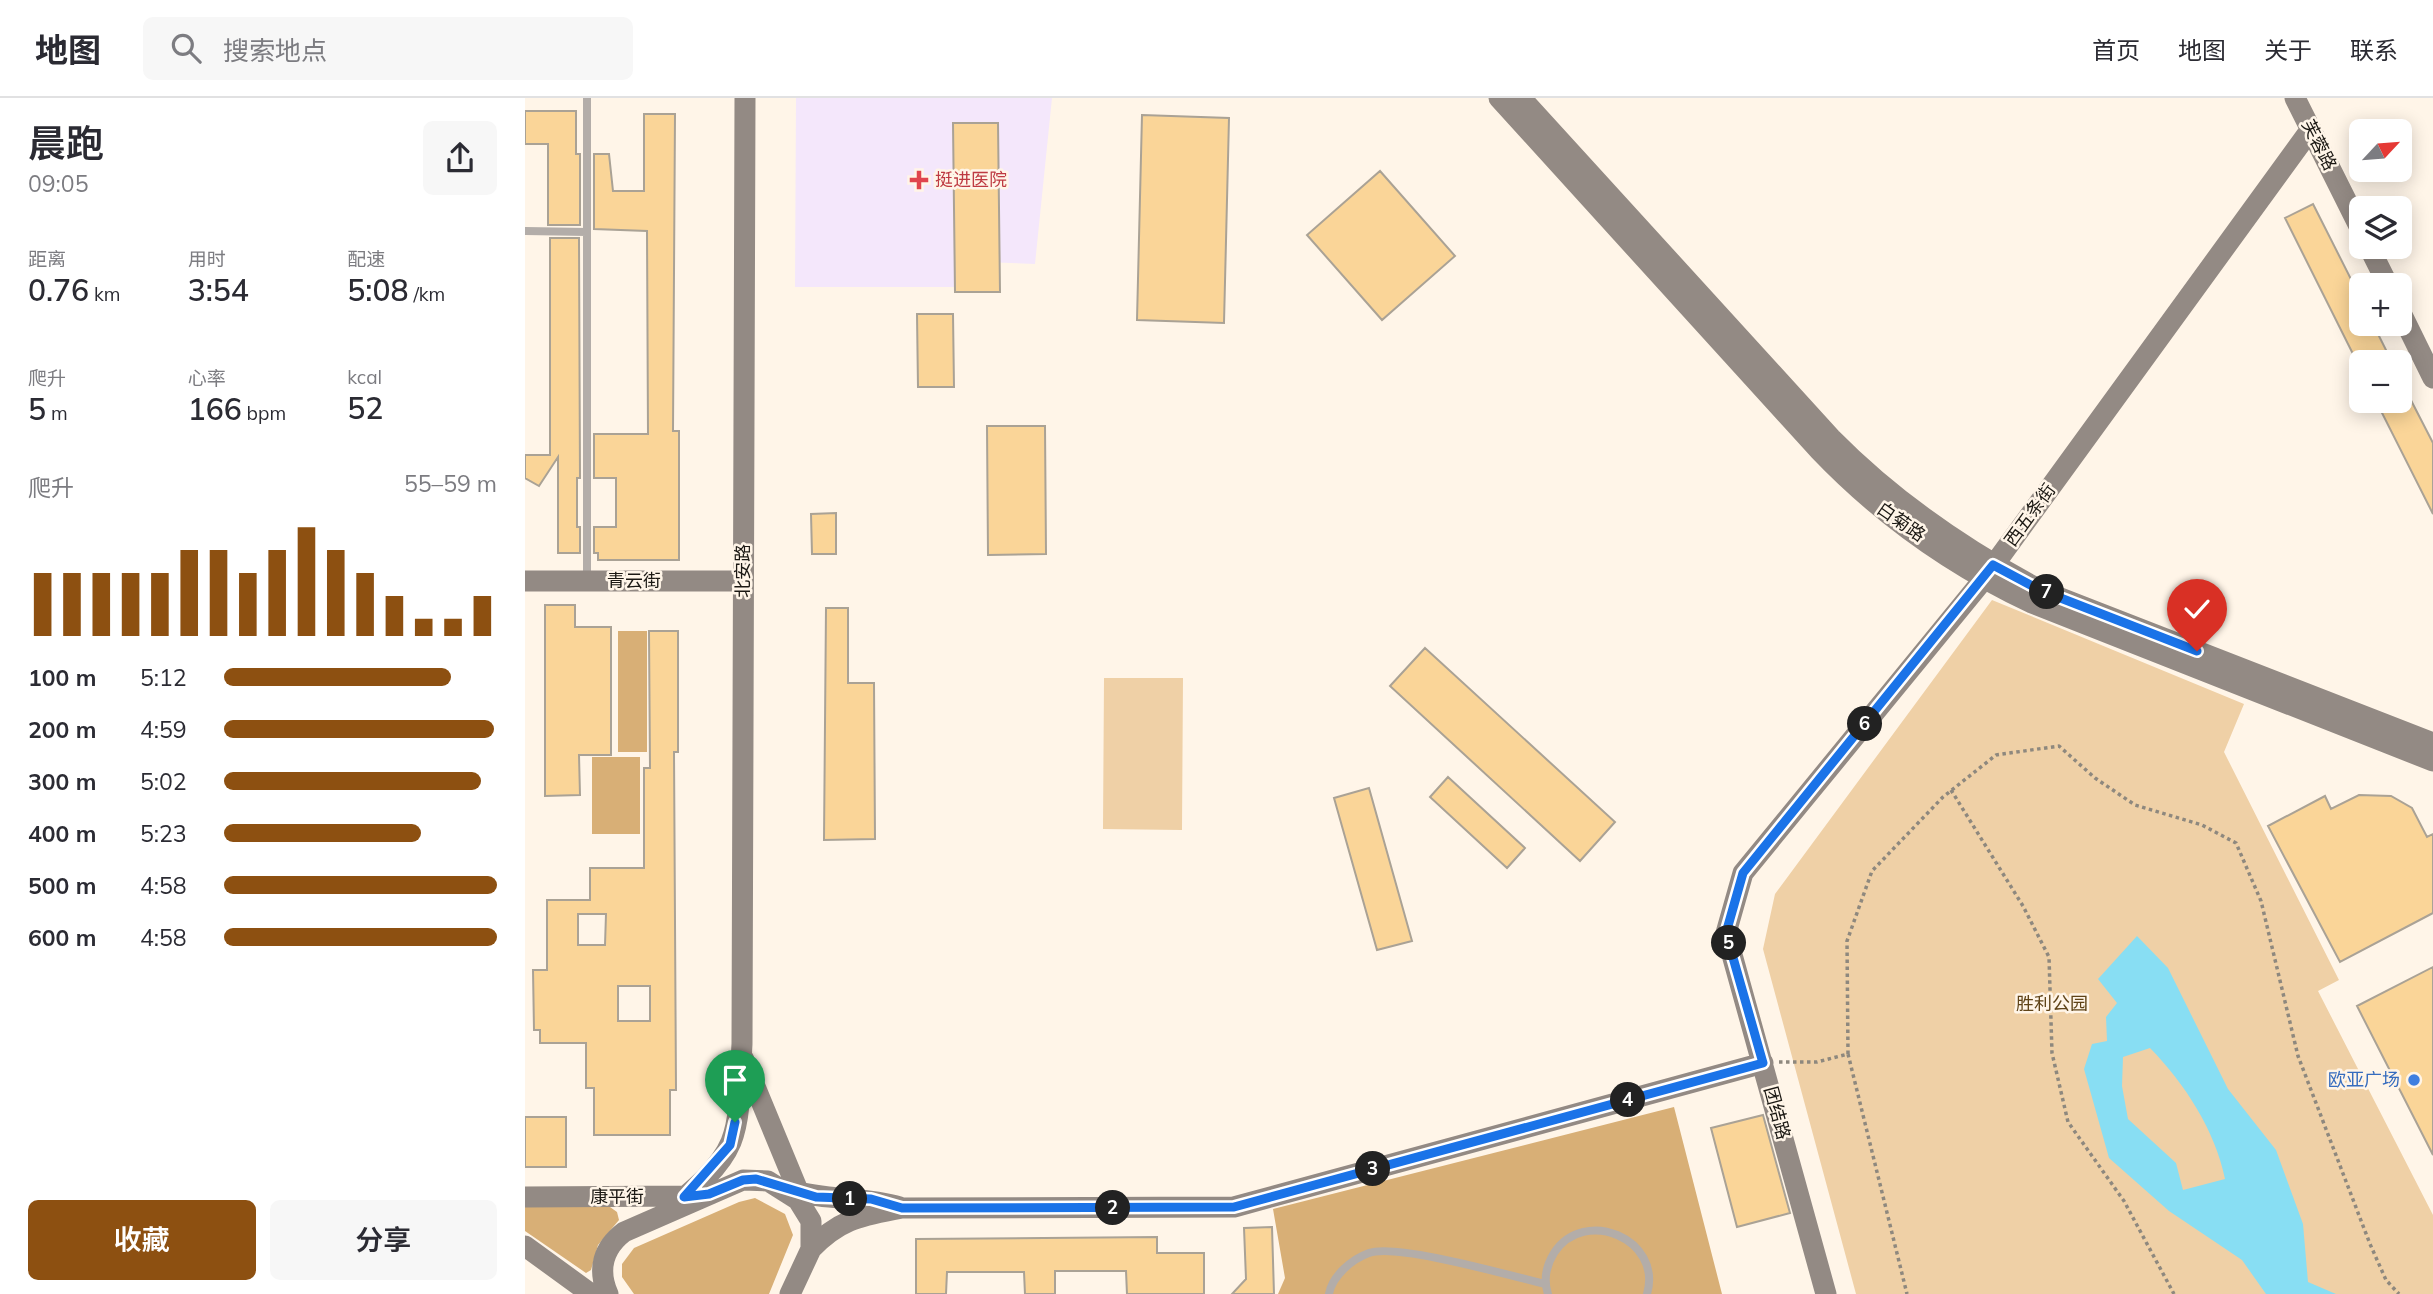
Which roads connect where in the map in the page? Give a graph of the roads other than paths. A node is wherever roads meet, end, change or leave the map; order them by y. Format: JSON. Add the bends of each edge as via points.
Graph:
{"nodes":[{"id":1,"x":587,"y":98,"type":"edge"},
{"id":2,"x":745,"y":98,"type":"edge"},
{"id":3,"x":1499,"y":98,"type":"edge"},
{"id":4,"x":1521,"y":98,"type":"edge"},
{"id":5,"x":2295,"y":98,"type":"edge"},
{"id":6,"x":2311,"y":129,"type":"junction"},
{"id":7,"x":2349,"y":206,"type":"edge"},
{"id":8,"x":525,"y":231,"type":"edge"},
{"id":9,"x":587,"y":232,"type":"junction"},
{"id":10,"x":2412,"y":335,"type":"edge"},
{"id":11,"x":2433,"y":378,"type":"edge"},
{"id":12,"x":1988,"y":573,"type":"junction"},
{"id":13,"x":743,"y":581,"type":"junction"},
{"id":14,"x":525,"y":582,"type":"edge"},
{"id":15,"x":587,"y":582,"type":"junction"},
{"id":16,"x":2433,"y":743,"type":"edge"},
{"id":17,"x":2433,"y":761,"type":"edge"},
{"id":18,"x":1726,"y":933,"type":"joint"},
{"id":19,"x":742,"y":1044,"type":"junction"},
{"id":20,"x":1763,"y":1063,"type":"junction"},
{"id":21,"x":770,"y":1126,"type":"junction"},
{"id":22,"x":721,"y":1157,"type":"junction"},
{"id":23,"x":709,"y":1194,"type":"junction"},
{"id":24,"x":794,"y":1196,"type":"junction"},
{"id":25,"x":525,"y":1197,"type":"edge"},
{"id":26,"x":684,"y":1197,"type":"junction"},
{"id":27,"x":845,"y":1199,"type":"junction"},
{"id":28,"x":658,"y":1205,"type":"junction"},
{"id":29,"x":902,"y":1208,"type":"junction"},
{"id":30,"x":525,"y":1246,"type":"edge"},
{"id":31,"x":811,"y":1249,"type":"junction"},
{"id":32,"x":1545,"y":1284,"type":"junction"},
{"id":33,"x":591,"y":1294,"type":"edge"},
{"id":34,"x":608,"y":1294,"type":"edge"},
{"id":35,"x":790,"y":1294,"type":"edge"},
{"id":36,"x":1329,"y":1294,"type":"edge"},
{"id":37,"x":1548,"y":1294,"type":"edge"},
{"id":38,"x":1647,"y":1294,"type":"edge"},
{"id":39,"x":1826,"y":1294,"type":"edge"}],
"edges":[{"from":1,"to":9,"type":"lane"},
{"from":2,"to":13,"type":"street","name":"北安路"},
{"from":3,"to":12,"type":"street","name":"白菊路","via":[[1841,474],[1868,499]]},
{"from":4,"to":12,"type":"street","name":"白菊路","via":[[1855,462]]},
{"from":5,"to":6,"type":"street","name":"芙蓉路"},
{"from":6,"to":7,"type":"street","name":"芙蓉路"},
{"from":6,"to":12,"type":"street","name":"西五条街"},
{"from":8,"to":9,"type":"lane"},
{"from":9,"to":15,"type":"lane"},
{"from":10,"to":11,"type":"street"},
{"from":12,"to":16,"type":"street","name":"白菊路"},
{"from":12,"to":17,"type":"street","name":"白菊路","via":[[2032,603]]},
{"from":12,"to":18,"type":"street","name":"西五条街","via":[[1743,873]]},
{"from":13,"to":15,"type":"street","name":"青云街"},
{"from":13,"to":19,"type":"street","name":"北安路"},
{"from":14,"to":15,"type":"street","name":"青云街"},
{"from":18,"to":20,"type":"street","name":"团结路"},
{"from":19,"to":21,"type":"street","via":[[750,1080]]},
{"from":19,"to":22,"type":"street","via":[[733,1137]]},
{"from":20,"to":29,"type":"street","via":[[1234,1207]]},
{"from":20,"to":39,"type":"street","name":"团结路"},
{"from":21,"to":24,"type":"street"},
{"from":21,"to":27,"type":"street","via":[[810,1178]]},
{"from":22,"to":26,"type":"street"},
{"from":22,"to":28,"type":"street"},
{"from":23,"to":24,"type":"street","via":[[756,1179]]},
{"from":23,"to":26,"type":"street"},
{"from":23,"to":28,"type":"street"},
{"from":24,"to":27,"type":"street"},
{"from":24,"to":31,"type":"street","via":[[813,1235]]},
{"from":25,"to":28,"type":"street","name":"康平街"},
{"from":26,"to":28,"type":"street"},
{"from":27,"to":29,"type":"street","via":[[871,1199]]},
{"from":28,"to":34,"type":"street","via":[[608,1248],[602,1270]]},
{"from":29,"to":31,"type":"street","via":[[852,1218],[829,1231]]},
{"from":30,"to":33,"type":"street"},
{"from":31,"to":35,"type":"street"},
{"from":32,"to":36,"type":"lane","via":[[1428,1256],[1371,1252],[1346,1265]]},
{"from":32,"to":37,"type":"lane"},
{"from":32,"to":38,"type":"lane","via":[[1549,1260],[1559,1245],[1573,1235],[1600,1229],[1624,1237],[1641,1254],[1648,1270]]}]}
